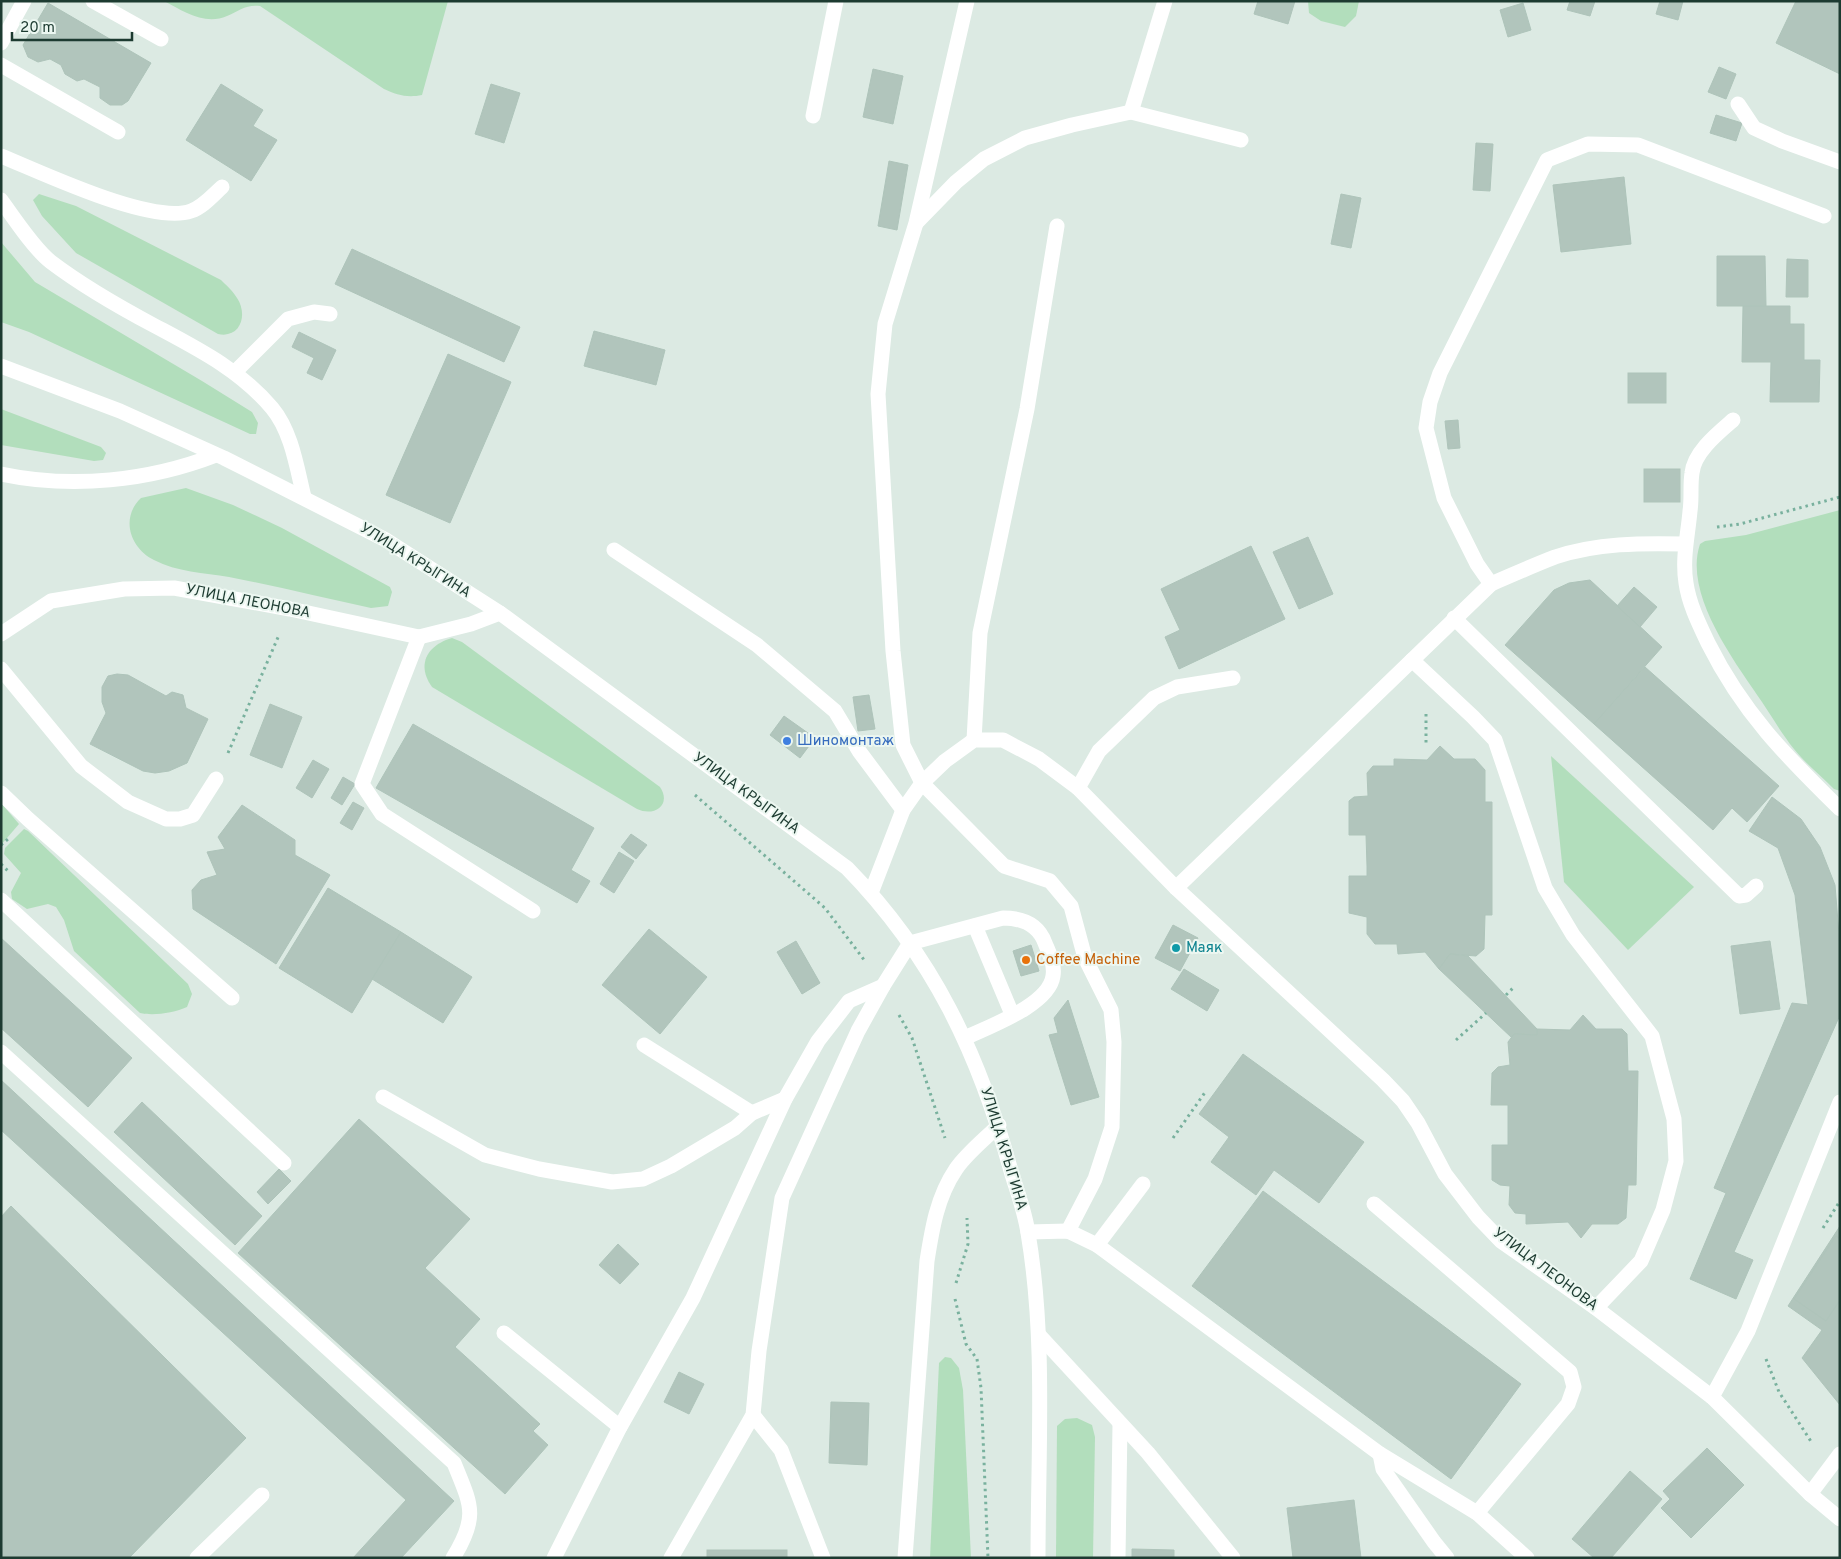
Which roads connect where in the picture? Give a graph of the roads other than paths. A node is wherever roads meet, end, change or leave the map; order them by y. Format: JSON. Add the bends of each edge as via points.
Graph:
{"nodes":[{"id":1,"x":24,"y":1,"type":"edge"},
{"id":2,"x":93,"y":1,"type":"edge"},
{"id":3,"x":836,"y":1,"type":"edge"},
{"id":4,"x":967,"y":1,"type":"edge"},
{"id":5,"x":1165,"y":1,"type":"edge"},
{"id":6,"x":161,"y":39,"type":"dead end"},
{"id":7,"x":1,"y":43,"type":"edge"},
{"id":8,"x":1,"y":65,"type":"edge"},
{"id":9,"x":1738,"y":104,"type":"dead end"},
{"id":10,"x":1131,"y":112,"type":"junction"},
{"id":11,"x":813,"y":116,"type":"dead end"},
{"id":12,"x":118,"y":132,"type":"dead end"},
{"id":13,"x":1241,"y":140,"type":"dead end"},
{"id":14,"x":1,"y":156,"type":"edge"},
{"id":15,"x":1840,"y":162,"type":"edge"},
{"id":16,"x":222,"y":187,"type":"dead end"},
{"id":17,"x":1,"y":200,"type":"edge"},
{"id":18,"x":1824,"y":216,"type":"dead end"},
{"id":19,"x":916,"y":223,"type":"junction"},
{"id":20,"x":1057,"y":226,"type":"dead end"},
{"id":21,"x":330,"y":314,"type":"dead end"},
{"id":22,"x":1,"y":366,"type":"edge"},
{"id":23,"x":235,"y":372,"type":"junction"},
{"id":24,"x":1733,"y":420,"type":"dead end"},
{"id":25,"x":216,"y":455,"type":"junction"},
{"id":26,"x":1,"y":474,"type":"edge"},
{"id":27,"x":304,"y":497,"type":"junction"},
{"id":28,"x":1686,"y":538,"type":"junction"},
{"id":29,"x":614,"y":550,"type":"dead end"},
{"id":30,"x":1491,"y":584,"type":"junction"},
{"id":31,"x":500,"y":614,"type":"junction"},
{"id":32,"x":1454,"y":618,"type":"junction"},
{"id":33,"x":1,"y":634,"type":"edge"},
{"id":34,"x":419,"y":637,"type":"junction"},
{"id":35,"x":1412,"y":660,"type":"junction"},
{"id":36,"x":1,"y":669,"type":"edge"},
{"id":37,"x":1233,"y":678,"type":"dead end"},
{"id":38,"x":974,"y":740,"type":"junction"},
{"id":39,"x":216,"y":779,"type":"road end"},
{"id":40,"x":922,"y":784,"type":"junction"},
{"id":41,"x":1078,"y":788,"type":"junction"},
{"id":42,"x":1,"y":793,"type":"edge"},
{"id":43,"x":1840,"y":809,"type":"edge"},
{"id":44,"x":903,"y":810,"type":"junction"},
{"id":45,"x":1756,"y":886,"type":"dead end"},
{"id":46,"x":1176,"y":888,"type":"junction"},
{"id":47,"x":871,"y":893,"type":"junction"},
{"id":48,"x":1,"y":900,"type":"edge"},
{"id":49,"x":533,"y":911,"type":"dead end"},
{"id":50,"x":975,"y":926,"type":"junction"},
{"id":51,"x":910,"y":943,"type":"junction"},
{"id":52,"x":883,"y":986,"type":"junction"},
{"id":53,"x":232,"y":998,"type":"dead end"},
{"id":54,"x":1012,"y":1014,"type":"junction"},
{"id":55,"x":965,"y":1038,"type":"junction"},
{"id":56,"x":644,"y":1045,"type":"dead end"},
{"id":57,"x":1,"y":1052,"type":"edge"},
{"id":58,"x":383,"y":1096,"type":"dead end"},
{"id":59,"x":785,"y":1099,"type":"junction"},
{"id":60,"x":1840,"y":1102,"type":"edge"},
{"id":61,"x":752,"y":1113,"type":"junction"},
{"id":62,"x":999,"y":1125,"type":"junction"},
{"id":63,"x":284,"y":1164,"type":"dead end"},
{"id":64,"x":1143,"y":1184,"type":"dead end"},
{"id":65,"x":1374,"y":1204,"type":"dead end"},
{"id":66,"x":1068,"y":1231,"type":"junction"},
{"id":67,"x":1028,"y":1232,"type":"junction"},
{"id":68,"x":1097,"y":1244,"type":"junction"},
{"id":69,"x":1596,"y":1308,"type":"junction"},
{"id":70,"x":504,"y":1333,"type":"dead end"},
{"id":71,"x":1039,"y":1335,"type":"junction"},
{"id":72,"x":1712,"y":1397,"type":"junction"},
{"id":73,"x":754,"y":1416,"type":"junction"},
{"id":74,"x":1120,"y":1424,"type":"junction"},
{"id":75,"x":620,"y":1427,"type":"junction"},
{"id":76,"x":1380,"y":1454,"type":"junction"},
{"id":77,"x":1835,"y":1460,"type":"edge"},
{"id":78,"x":1810,"y":1494,"type":"junction"},
{"id":79,"x":262,"y":1495,"type":"dead end"},
{"id":80,"x":1477,"y":1513,"type":"junction"},
{"id":81,"x":1840,"y":1519,"type":"edge"},
{"id":82,"x":197,"y":1558,"type":"edge"},
{"id":83,"x":453,"y":1558,"type":"edge"},
{"id":84,"x":554,"y":1558,"type":"edge"},
{"id":85,"x":671,"y":1558,"type":"edge"},
{"id":86,"x":824,"y":1558,"type":"edge"},
{"id":87,"x":905,"y":1558,"type":"edge"},
{"id":88,"x":1038,"y":1558,"type":"edge"},
{"id":89,"x":1118,"y":1558,"type":"edge"},
{"id":90,"x":1233,"y":1558,"type":"edge"},
{"id":91,"x":1447,"y":1558,"type":"edge"},
{"id":92,"x":1527,"y":1558,"type":"edge"}],
"edges":[{"from":1,"to":7,"type":"main road"},
{"from":2,"to":6,"type":"main road"},
{"from":3,"to":11,"type":"main road"},
{"from":4,"to":19,"type":"main road"},
{"from":5,"to":10,"type":"main road"},
{"from":8,"to":12,"type":"main road"},
{"from":9,"to":15,"type":"main road","via":[[1754,128]]},
{"from":10,"to":13,"type":"main road"},
{"from":10,"to":19,"type":"main road","via":[[1025,138],[984,159]]},
{"from":14,"to":16,"type":"main road","via":[[132,207],[159,214],[192,210]]},
{"from":17,"to":23,"type":"main road","via":[[50,261],[136,316]]},
{"from":18,"to":30,"type":"main road","via":[[1638,145],[1588,144],[1547,160],[1440,373],[1430,402],[1426,428],[1444,498],[1477,564]]},
{"from":19,"to":40,"type":"main road","via":[[885,324],[878,394],[893,651],[903,745]]},
{"from":20,"to":38,"type":"main road","via":[[1028,400],[980,632]]},
{"from":21,"to":23,"type":"main road","via":[[314,312],[288,319]]},
{"from":22,"to":25,"type":"main road","name":"УЛИЦА КРЫГИНА","via":[[120,411]]},
{"from":23,"to":27,"type":"main road","via":[[273,409],[283,426]]},
{"from":24,"to":28,"type":"main road","via":[[1708,442],[1692,470]]},
{"from":25,"to":26,"type":"main road","via":[[184,468],[120,479],[62,481]]},
{"from":25,"to":27,"type":"main road","name":"УЛИЦА КРЫГИНА"},
{"from":27,"to":31,"type":"main road","name":"УЛИЦА КРЫГИНА","via":[[386,540]]},
{"from":28,"to":30,"type":"main road","via":[[1602,547],[1556,557]]},
{"from":28,"to":43,"type":"main road","via":[[1686,583],[1696,619],[1720,666],[1754,719]]},
{"from":29,"to":44,"type":"main road","via":[[757,645],[835,711],[859,751]]},
{"from":30,"to":32,"type":"main road"},
{"from":31,"to":34,"type":"main road","name":"УЛИЦА ЛЕОНОВА"},
{"from":31,"to":47,"type":"main road","name":"УЛИЦА КРЫГИНА","via":[[847,868]]},
{"from":32,"to":35,"type":"main road"},
{"from":32,"to":45,"type":"main road","via":[[1739,896],[1746,895]]},
{"from":33,"to":34,"type":"main road","name":"УЛИЦА ЛЕОНОВА","via":[[51,601],[124,589],[174,588]]},
{"from":34,"to":49,"type":"main road","via":[[362,784],[382,814]]},
{"from":35,"to":46,"type":"main road"},
{"from":35,"to":69,"type":"main road","via":[[1495,740],[1545,888],[1573,935],[1652,1036],[1674,1120],[1676,1160],[1663,1210],[1641,1261]]},
{"from":36,"to":39,"type":"main road","via":[[81,766],[128,802],[166,819],[180,819],[193,815]]},
{"from":37,"to":41,"type":"main road","via":[[1177,687],[1154,698],[1099,751]]},
{"from":38,"to":40,"type":"main road"},
{"from":38,"to":41,"type":"main road","name":"УЛИЦА ЛЕОНОВА","via":[[1003,740],[1039,758]]},
{"from":40,"to":44,"type":"main road"},
{"from":40,"to":66,"type":"main road","via":[[1004,866],[1050,881],[1071,906],[1085,958],[1111,1010],[1114,1042],[1112,1127],[1095,1179]]},
{"from":41,"to":46,"type":"main road","name":"УЛИЦА ЛЕОНОВА"},
{"from":42,"to":53,"type":"main road"},
{"from":44,"to":47,"type":"main road"},
{"from":46,"to":69,"type":"main road","name":"УЛИЦА ЛЕОНОВА","via":[[1403,1101],[1445,1174],[1501,1241]]},
{"from":47,"to":51,"type":"main road","name":"УЛИЦА КРЫГИНА"},
{"from":48,"to":63,"type":"main road"},
{"from":50,"to":51,"type":"main road"},
{"from":50,"to":54,"type":"main road"},
{"from":50,"to":54,"type":"main road","via":[[1003,918],[1018,918],[1041,932],[1053,964],[1050,987],[1043,997]]},
{"from":51,"to":52,"type":"main road"},
{"from":51,"to":55,"type":"main road","name":"УЛИЦА КРЫГИНА","via":[[941,991]]},
{"from":52,"to":59,"type":"main road","via":[[849,1001],[818,1041]]},
{"from":52,"to":73,"type":"main road","via":[[858,1031],[782,1198]]},
{"from":54,"to":55,"type":"main road"},
{"from":55,"to":62,"type":"main road","name":"УЛИЦА КРЫГИНА"},
{"from":56,"to":61,"type":"main road"},
{"from":57,"to":83,"type":"main road","via":[[454,1463],[471,1505],[466,1537]]},
{"from":58,"to":61,"type":"main road","via":[[485,1155],[612,1182],[643,1179],[671,1166],[735,1128]]},
{"from":59,"to":61,"type":"main road"},
{"from":59,"to":75,"type":"main road","via":[[694,1298]]},
{"from":60,"to":72,"type":"main road","via":[[1748,1331]]},
{"from":62,"to":67,"type":"main road","name":"УЛИЦА КРЫГИНА"},
{"from":62,"to":87,"type":"main road","via":[[956,1169],[941,1199],[933,1226],[927,1261]]},
{"from":64,"to":68,"type":"main road"},
{"from":65,"to":80,"type":"main road","via":[[1570,1372],[1574,1387],[1568,1404]]},
{"from":66,"to":67,"type":"main road"},
{"from":66,"to":68,"type":"main road"},
{"from":67,"to":71,"type":"main road","name":"УЛИЦА КРЫГИНА"},
{"from":68,"to":76,"type":"main road"},
{"from":69,"to":72,"type":"main road","name":"УЛИЦА ЛЕОНОВА"},
{"from":70,"to":75,"type":"main road"},
{"from":71,"to":74,"type":"main road"},
{"from":71,"to":88,"type":"main road","name":"УЛИЦА КРЫГИНА"},
{"from":72,"to":78,"type":"main road","name":"УЛИЦА ЛЕОНОВА"},
{"from":73,"to":85,"type":"main road"},
{"from":73,"to":86,"type":"main road","via":[[781,1450]]},
{"from":74,"to":89,"type":"main road"},
{"from":74,"to":90,"type":"main road","via":[[1154,1460]]},
{"from":75,"to":84,"type":"main road"},
{"from":76,"to":80,"type":"main road"},
{"from":76,"to":91,"type":"main road","via":[[1383,1469]]},
{"from":77,"to":78,"type":"main road"},
{"from":78,"to":81,"type":"main road","name":"УЛИЦА ЛЕОНОВА"},
{"from":79,"to":82,"type":"main road"},
{"from":80,"to":92,"type":"main road"}]}
